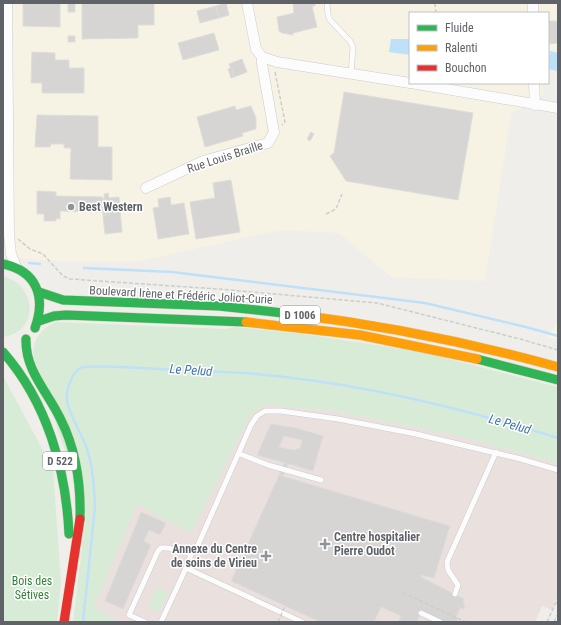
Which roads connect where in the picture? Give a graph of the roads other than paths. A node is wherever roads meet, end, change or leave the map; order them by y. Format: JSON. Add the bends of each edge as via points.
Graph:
{"nodes":[{"id":1,"x":7,"y":3,"type":"edge"},
{"id":2,"x":247,"y":3,"type":"edge"},
{"id":3,"x":327,"y":3,"type":"edge"},
{"id":4,"x":262,"y":57,"type":"junction"},
{"id":5,"x":3,"y":69,"type":"edge"},
{"id":6,"x":3,"y":73,"type":"edge"},
{"id":7,"x":351,"y":74,"type":"junction"},
{"id":8,"x":409,"y":83,"type":"edge"},
{"id":9,"x":416,"y":84,"type":"edge"},
{"id":10,"x":534,"y":84,"type":"edge"},
{"id":11,"x":535,"y":105,"type":"junction"},
{"id":12,"x":558,"y":108,"type":"edge"},
{"id":13,"x":8,"y":120,"type":"junction"},
{"id":14,"x":146,"y":188,"type":"dead end"},
{"id":15,"x":3,"y":264,"type":"edge"},
{"id":16,"x":16,"y":267,"type":"junction"},
{"id":17,"x":39,"y":292,"type":"junction"},
{"id":18,"x":39,"y":321,"type":"junction"},
{"id":19,"x":12,"y":347,"type":"edge"},
{"id":20,"x":558,"y":367,"type":"edge"},
{"id":21,"x":558,"y":380,"type":"edge"},
{"id":22,"x":496,"y":452,"type":"junction"},
{"id":23,"x":240,"y":454,"type":"junction"},
{"id":24,"x":558,"y":470,"type":"edge"},
{"id":25,"x":321,"y":480,"type":"dead end"},
{"id":26,"x":192,"y":552,"type":"junction"},
{"id":27,"x":186,"y":568,"type":"junction"},
{"id":28,"x":69,"y":584,"type":"junction"},
{"id":29,"x":455,"y":594,"type":"dead end"},
{"id":30,"x":421,"y":613,"type":"dead end"},
{"id":31,"x":64,"y":622,"type":"edge"},
{"id":32,"x":144,"y":622,"type":"edge"},
{"id":33,"x":161,"y":622,"type":"edge"},
{"id":34,"x":302,"y":622,"type":"edge"},
{"id":35,"x":440,"y":622,"type":"edge"}],
"edges":[{"from":1,"to":5,"type":"street"},
{"from":1,"to":13,"type":"street"},
{"from":2,"to":4,"type":"street","name":"Rue Louis Braille","via":[[256,49]]},
{"from":3,"to":7,"type":"lane","via":[[330,20],[353,47]]},
{"from":4,"to":7,"type":"street","via":[[277,62]]},
{"from":4,"to":14,"type":"street","name":"Rue Louis Braille","via":[[274,132],[268,143],[203,161]]},
{"from":5,"to":6,"type":"street"},
{"from":5,"to":13,"type":"lane"},
{"from":7,"to":8,"type":"street"},
{"from":9,"to":11,"type":"street"},
{"from":10,"to":11,"type":"street"},
{"from":11,"to":12,"type":"street"},
{"from":13,"to":16,"type":"street","via":[[9,234],[11,254]]},
{"from":15,"to":16,"type":"main road"},
{"from":16,"to":17,"type":"main road","via":[[30,277]]},
{"from":17,"to":18,"type":"main road"},
{"from":17,"to":20,"type":"main road","name":"Boulevard Irène et Frédéric Joliot-Curie","number":"D 1006","via":[[63,300],[240,308],[330,318],[456,340]]},
{"from":18,"to":19,"type":"main road","via":[[34,331]]},
{"from":18,"to":21,"type":"main road","name":"Boulevard Irène et Frédéric Joliot-Curie","number":"D 1006","via":[[66,315],[192,318],[330,331],[452,352]]},
{"from":19,"to":28,"type":"main road","number":"D 522","via":[[15,364],[57,447],[68,505]]},
{"from":19,"to":28,"type":"main road","number":"D 522","via":[[26,359],[37,381],[51,400],[70,442],[78,475],[80,504]]},
{"from":22,"to":23,"type":"lane","via":[[338,419],[273,410],[257,416]]},
{"from":22,"to":24,"type":"lane"},
{"from":22,"to":29,"type":"lane","via":[[447,562],[448,570],[458,584]]},
{"from":23,"to":25,"type":"lane"},
{"from":23,"to":26,"type":"lane","via":[[198,545]]},
{"from":26,"to":27,"type":"lane"},
{"from":26,"to":32,"type":"lane","via":[[184,553],[166,547],[158,551],[130,615]]},
{"from":27,"to":33,"type":"lane"},
{"from":27,"to":34,"type":"lane"},
{"from":28,"to":31,"type":"main road","number":"D 522"},
{"from":30,"to":35,"type":"lane"}]}
